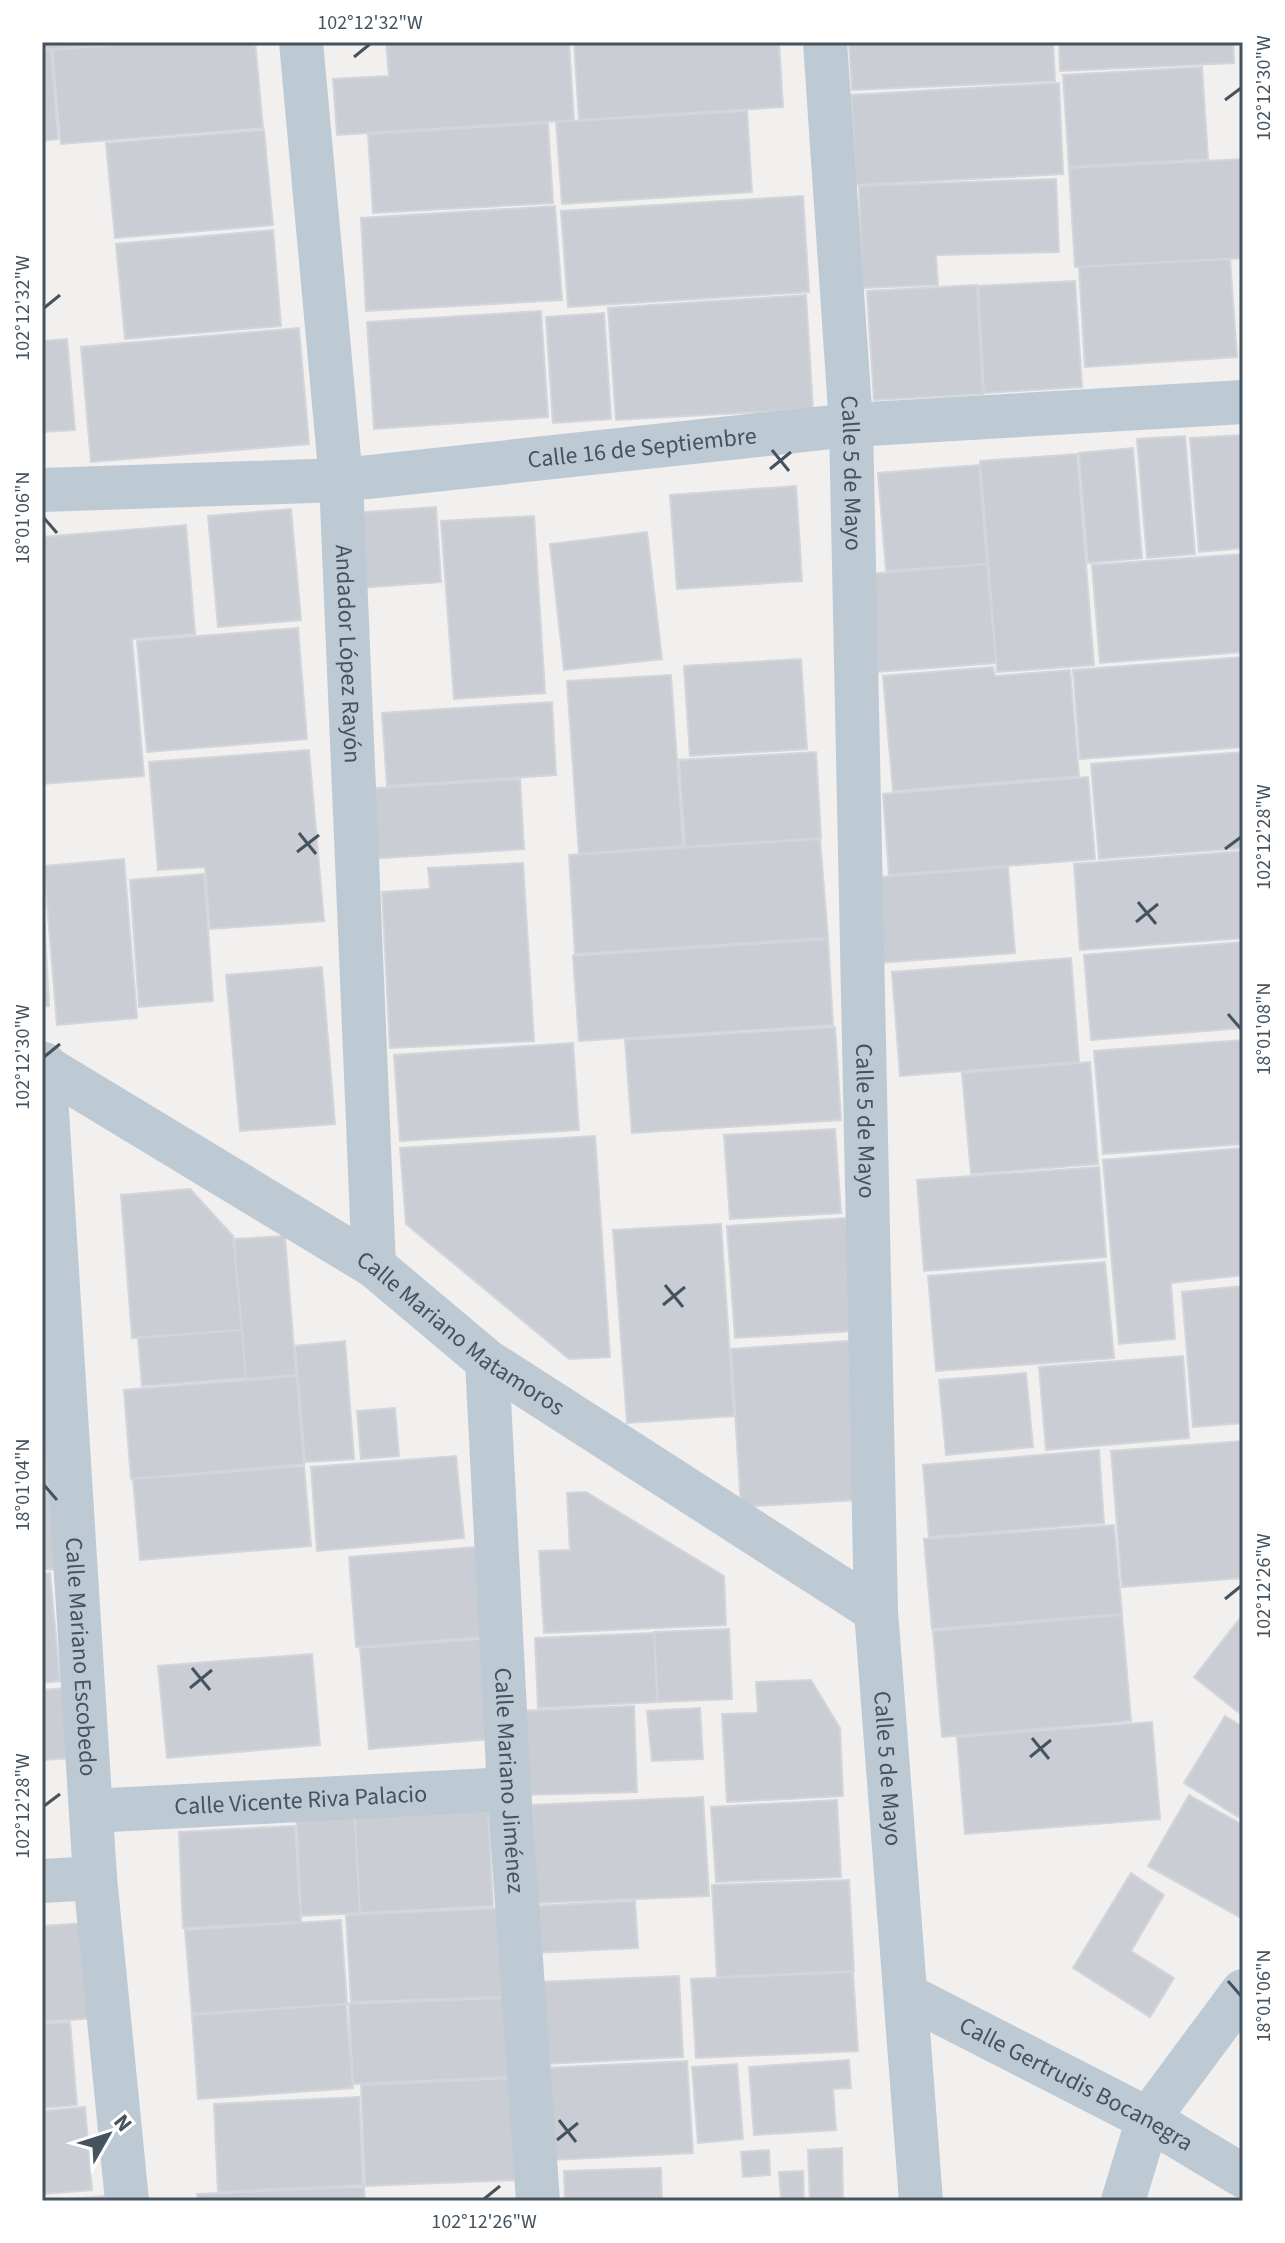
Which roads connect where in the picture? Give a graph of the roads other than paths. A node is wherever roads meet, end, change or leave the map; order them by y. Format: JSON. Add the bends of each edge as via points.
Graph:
{"nodes":[{"id":1,"x":301,"y":42,"type":"edge"},
{"id":2,"x":825,"y":42,"type":"edge"},
{"id":3,"x":1243,"y":402,"type":"edge"},
{"id":4,"x":851,"y":425,"type":"junction"},
{"id":5,"x":341,"y":480,"type":"junction"},
{"id":6,"x":42,"y":490,"type":"edge"},
{"id":7,"x":43,"y":1064,"type":"edge"},
{"id":8,"x":374,"y":1266,"type":"junction"},
{"id":9,"x":487,"y":1361,"type":"junction"},
{"id":10,"x":876,"y":1611,"type":"junction"},
{"id":11,"x":509,"y":1789,"type":"junction"},
{"id":12,"x":91,"y":1811,"type":"junction"},
{"id":13,"x":95,"y":1878,"type":"junction"},
{"id":14,"x":42,"y":1881,"type":"edge"},
{"id":15,"x":1243,"y":1991,"type":"edge"},
{"id":16,"x":906,"y":1995,"type":"junction"},
{"id":17,"x":1148,"y":2119,"type":"junction"},
{"id":18,"x":1243,"y":2176,"type":"edge"},
{"id":19,"x":127,"y":2201,"type":"edge"},
{"id":20,"x":538,"y":2201,"type":"edge"},
{"id":21,"x":921,"y":2201,"type":"edge"},
{"id":22,"x":1123,"y":2201,"type":"edge"}],
"edges":[{"from":1,"to":5,"type":"street","name":"Andador López Rayón"},
{"from":2,"to":4,"type":"street","name":"Calle 5 de Mayo"},
{"from":3,"to":4,"type":"street","name":"Calle 16 de Septiembre"},
{"from":4,"to":5,"type":"street","name":"Calle 16 de Septiembre"},
{"from":4,"to":10,"type":"street","name":"Calle 5 de Mayo"},
{"from":5,"to":6,"type":"street","name":"Calle 16 de Septiembre"},
{"from":5,"to":8,"type":"street","name":"Andador López Rayón"},
{"from":7,"to":8,"type":"street","name":"Calle Mariano Matamoros"},
{"from":7,"to":12,"type":"street","name":"Calle Mariano Escobedo"},
{"from":8,"to":9,"type":"street","name":"Calle Mariano Matamoros"},
{"from":9,"to":10,"type":"street","name":"Calle Mariano Matamoros"},
{"from":9,"to":11,"type":"street","name":"Calle Mariano Jiménez"},
{"from":10,"to":16,"type":"street","name":"Calle 5 de Mayo"},
{"from":11,"to":12,"type":"street","name":"Calle Vicente Riva Palacio"},
{"from":11,"to":20,"type":"street","name":"Calle Mariano Jiménez"},
{"from":12,"to":13,"type":"street","name":"Calle Mariano Escobedo"},
{"from":13,"to":14,"type":"street"},
{"from":13,"to":19,"type":"street","name":"Calle Mariano Escobedo"},
{"from":15,"to":17,"type":"street"},
{"from":16,"to":17,"type":"street","name":"Calle Gertrudis Bocanegra"},
{"from":16,"to":21,"type":"street","name":"Calle 5 de Mayo"},
{"from":17,"to":18,"type":"street","name":"Calle Gertrudis Bocanegra"},
{"from":17,"to":22,"type":"street"}]}
